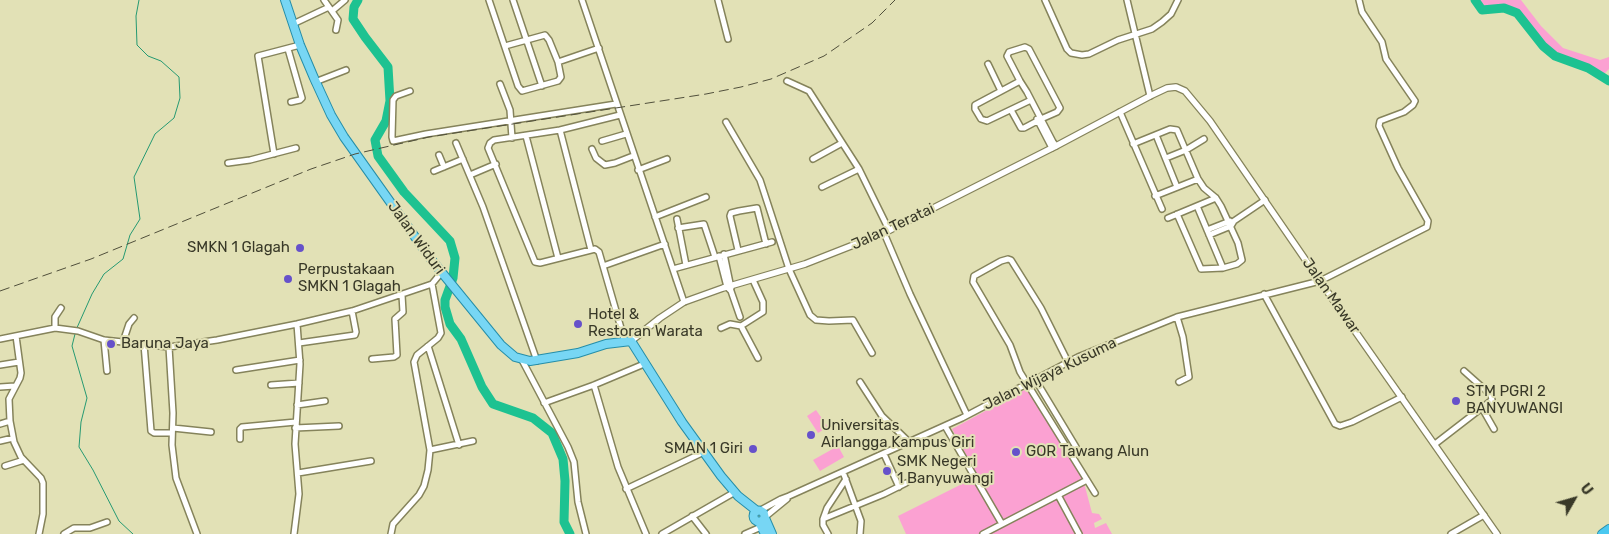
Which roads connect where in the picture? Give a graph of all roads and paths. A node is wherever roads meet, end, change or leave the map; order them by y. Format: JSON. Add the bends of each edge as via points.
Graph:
{"nodes":[{"id":1,"x":285,"y":0,"type":"edge"},
{"id":2,"x":324,"y":0,"type":"edge"},
{"id":3,"x":345,"y":0,"type":"edge"},
{"id":4,"x":490,"y":0,"type":"edge"},
{"id":5,"x":513,"y":0,"type":"edge"},
{"id":6,"x":582,"y":0,"type":"edge"},
{"id":7,"x":718,"y":0,"type":"edge"},
{"id":8,"x":1045,"y":0,"type":"edge"},
{"id":9,"x":1126,"y":0,"type":"edge"},
{"id":10,"x":1178,"y":0,"type":"edge"},
{"id":11,"x":1359,"y":0,"type":"edge"},
{"id":12,"x":331,"y":9,"type":"junction"},
{"id":13,"x":294,"y":24,"type":"junction"},
{"id":14,"x":336,"y":30,"type":"dead end"},
{"id":15,"x":1135,"y":34,"type":"junction"},
{"id":16,"x":728,"y":39,"type":"dead end"},
{"id":17,"x":526,"y":40,"type":"junction"},
{"id":18,"x":298,"y":46,"type":"junction"},
{"id":19,"x":505,"y":46,"type":"junction"},
{"id":20,"x":289,"y":48,"type":"junction"},
{"id":21,"x":599,"y":48,"type":"junction"},
{"id":22,"x":558,"y":62,"type":"junction"},
{"id":23,"x":988,"y":64,"type":"dead end"},
{"id":24,"x":346,"y":70,"type":"dead end"},
{"id":25,"x":787,"y":81,"type":"dead end"},
{"id":26,"x":1020,"y":81,"type":"junction"},
{"id":27,"x":315,"y":82,"type":"junction"},
{"id":28,"x":500,"y":84,"type":"dead end"},
{"id":29,"x":542,"y":86,"type":"junction"},
{"id":30,"x":410,"y":91,"type":"dead end"},
{"id":31,"x":1001,"y":91,"type":"junction"},
{"id":32,"x":1150,"y":96,"type":"junction"},
{"id":33,"x":1030,"y":100,"type":"junction"},
{"id":34,"x":291,"y":102,"type":"dead end"},
{"id":35,"x":616,"y":104,"type":"junction"},
{"id":36,"x":1011,"y":110,"type":"junction"},
{"id":37,"x":1120,"y":112,"type":"junction"},
{"id":38,"x":620,"y":115,"type":"junction"},
{"id":39,"x":1040,"y":120,"type":"junction"},
{"id":40,"x":511,"y":121,"type":"junction"},
{"id":41,"x":726,"y":122,"type":"dead end"},
{"id":42,"x":560,"y":130,"type":"junction"},
{"id":43,"x":626,"y":134,"type":"junction"},
{"id":44,"x":1156,"y":135,"type":"junction"},
{"id":45,"x":526,"y":136,"type":"junction"},
{"id":46,"x":512,"y":138,"type":"junction"},
{"id":47,"x":1204,"y":139,"type":"dead end"},
{"id":48,"x":602,"y":141,"type":"dead end"},
{"id":49,"x":842,"y":142,"type":"junction"},
{"id":50,"x":456,"y":143,"type":"dead end"},
{"id":51,"x":1133,"y":144,"type":"junction"},
{"id":52,"x":1054,"y":147,"type":"junction"},
{"id":53,"x":296,"y":148,"type":"dead end"},
{"id":54,"x":592,"y":149,"type":"dead end"},
{"id":55,"x":1186,"y":150,"type":"junction"},
{"id":56,"x":274,"y":154,"type":"junction"},
{"id":57,"x":439,"y":155,"type":"dead end"},
{"id":58,"x":633,"y":156,"type":"junction"},
{"id":59,"x":1166,"y":158,"type":"junction"},
{"id":60,"x":463,"y":159,"type":"junction"},
{"id":61,"x":667,"y":159,"type":"dead end"},
{"id":62,"x":813,"y":159,"type":"dead end"},
{"id":63,"x":228,"y":163,"type":"dead end"},
{"id":64,"x":496,"y":164,"type":"junction"},
{"id":65,"x":444,"y":167,"type":"junction"},
{"id":66,"x":859,"y":169,"type":"junction"},
{"id":67,"x":638,"y":170,"type":"junction"},
{"id":68,"x":434,"y":171,"type":"dead end"},
{"id":69,"x":470,"y":175,"type":"junction"},
{"id":70,"x":1198,"y":179,"type":"junction"},
{"id":71,"x":822,"y":187,"type":"dead end"},
{"id":72,"x":1178,"y":187,"type":"junction"},
{"id":73,"x":1155,"y":196,"type":"junction"},
{"id":74,"x":706,"y":197,"type":"dead end"},
{"id":75,"x":1216,"y":198,"type":"junction"},
{"id":76,"x":1265,"y":200,"type":"junction"},
{"id":77,"x":1197,"y":206,"type":"junction"},
{"id":78,"x":1162,"y":209,"type":"dead end"},
{"id":79,"x":1177,"y":214,"type":"junction"},
{"id":80,"x":655,"y":217,"type":"junction"},
{"id":81,"x":1168,"y":218,"type":"dead end"},
{"id":82,"x":677,"y":219,"type":"dead end"},
{"id":83,"x":1231,"y":223,"type":"junction"},
{"id":84,"x":678,"y":228,"type":"junction"},
{"id":85,"x":887,"y":231,"type":"junction"},
{"id":86,"x":1208,"y":232,"type":"junction"},
{"id":87,"x":772,"y":242,"type":"dead end"},
{"id":88,"x":665,"y":244,"type":"junction"},
{"id":89,"x":766,"y":244,"type":"junction"},
{"id":90,"x":591,"y":250,"type":"junction"},
{"id":91,"x":738,"y":250,"type":"junction"},
{"id":92,"x":719,"y":256,"type":"junction"},
{"id":93,"x":558,"y":258,"type":"junction"},
{"id":94,"x":686,"y":265,"type":"junction"},
{"id":95,"x":603,"y":266,"type":"junction"},
{"id":96,"x":1223,"y":268,"type":"junction"},
{"id":97,"x":673,"y":269,"type":"junction"},
{"id":98,"x":789,"y":269,"type":"junction"},
{"id":99,"x":442,"y":274,"type":"junction"},
{"id":100,"x":753,"y":280,"type":"junction"},
{"id":101,"x":1320,"y":281,"type":"junction"},
{"id":102,"x":432,"y":284,"type":"junction"},
{"id":103,"x":730,"y":288,"type":"junction"},
{"id":104,"x":1264,"y":294,"type":"junction"},
{"id":105,"x":402,"y":295,"type":"junction"},
{"id":106,"x":684,"y":302,"type":"junction"},
{"id":107,"x":61,"y":308,"type":"dead end"},
{"id":108,"x":352,"y":311,"type":"junction"},
{"id":109,"x":740,"y":317,"type":"dead end"},
{"id":110,"x":1176,"y":317,"type":"junction"},
{"id":111,"x":134,"y":318,"type":"dead end"},
{"id":112,"x":297,"y":324,"type":"junction"},
{"id":113,"x":742,"y":326,"type":"junction"},
{"id":114,"x":55,"y":328,"type":"junction"},
{"id":115,"x":721,"y":328,"type":"dead end"},
{"id":116,"x":16,"y":336,"type":"junction"},
{"id":117,"x":0,"y":339,"type":"edge"},
{"id":118,"x":104,"y":340,"type":"junction"},
{"id":119,"x":123,"y":342,"type":"junction"},
{"id":120,"x":628,"y":342,"type":"junction"},
{"id":121,"x":299,"y":343,"type":"junction"},
{"id":122,"x":144,"y":344,"type":"junction"},
{"id":123,"x":428,"y":346,"type":"junction"},
{"id":124,"x":169,"y":347,"type":"junction"},
{"id":125,"x":872,"y":353,"type":"dead end"},
{"id":126,"x":758,"y":358,"type":"dead end"},
{"id":127,"x":372,"y":359,"type":"dead end"},
{"id":128,"x":300,"y":360,"type":"junction"},
{"id":129,"x":522,"y":360,"type":"junction"},
{"id":130,"x":537,"y":361,"type":"junction"},
{"id":131,"x":19,"y":362,"type":"junction"},
{"id":132,"x":1068,"y":362,"type":"junction"},
{"id":133,"x":644,"y":364,"type":"junction"},
{"id":134,"x":0,"y":365,"type":"edge"},
{"id":135,"x":236,"y":370,"type":"dead end"},
{"id":136,"x":107,"y":371,"type":"dead end"},
{"id":137,"x":1464,"y":371,"type":"dead end"},
{"id":138,"x":1035,"y":379,"type":"junction"},
{"id":139,"x":860,"y":382,"type":"dead end"},
{"id":140,"x":1179,"y":382,"type":"dead end"},
{"id":141,"x":300,"y":383,"type":"junction"},
{"id":142,"x":1028,"y":383,"type":"junction"},
{"id":143,"x":272,"y":385,"type":"dead end"},
{"id":144,"x":594,"y":385,"type":"junction"},
{"id":145,"x":15,"y":386,"type":"junction"},
{"id":146,"x":0,"y":387,"type":"edge"},
{"id":147,"x":1402,"y":397,"type":"junction"},
{"id":148,"x":326,"y":401,"type":"dead end"},
{"id":149,"x":8,"y":402,"type":"junction"},
{"id":150,"x":544,"y":403,"type":"junction"},
{"id":151,"x":0,"y":404,"type":"edge"},
{"id":152,"x":297,"y":405,"type":"junction"},
{"id":153,"x":1482,"y":408,"type":"junction"},
{"id":154,"x":967,"y":415,"type":"junction"},
{"id":155,"x":10,"y":421,"type":"junction"},
{"id":156,"x":0,"y":424,"type":"edge"},
{"id":157,"x":295,"y":425,"type":"junction"},
{"id":158,"x":339,"y":426,"type":"dead end"},
{"id":159,"x":945,"y":426,"type":"junction"},
{"id":160,"x":1494,"y":430,"type":"dead end"},
{"id":161,"x":173,"y":431,"type":"junction"},
{"id":162,"x":211,"y":432,"type":"dead end"},
{"id":163,"x":13,"y":438,"type":"junction"},
{"id":164,"x":240,"y":439,"type":"dead end"},
{"id":165,"x":0,"y":441,"type":"edge"},
{"id":166,"x":473,"y":441,"type":"dead end"},
{"id":167,"x":909,"y":442,"type":"junction"},
{"id":168,"x":1435,"y":444,"type":"junction"},
{"id":169,"x":459,"y":445,"type":"junction"},
{"id":170,"x":1076,"y":447,"type":"dead end"},
{"id":171,"x":430,"y":450,"type":"junction"},
{"id":172,"x":704,"y":452,"type":"junction"},
{"id":173,"x":884,"y":454,"type":"junction"},
{"id":174,"x":24,"y":460,"type":"junction"},
{"id":175,"x":371,"y":461,"type":"dead end"},
{"id":176,"x":5,"y":466,"type":"dead end"},
{"id":177,"x":843,"y":472,"type":"junction"},
{"id":178,"x":298,"y":473,"type":"junction"},
{"id":179,"x":846,"y":479,"type":"junction"},
{"id":180,"x":1087,"y":480,"type":"junction"},
{"id":181,"x":906,"y":483,"type":"dead end"},
{"id":182,"x":899,"y":487,"type":"junction"},
{"id":183,"x":626,"y":488,"type":"junction"},
{"id":184,"x":1095,"y":492,"type":"dead end"},
{"id":185,"x":736,"y":494,"type":"junction"},
{"id":186,"x":1058,"y":495,"type":"junction"},
{"id":187,"x":856,"y":506,"type":"junction"},
{"id":188,"x":1484,"y":515,"type":"junction"},
{"id":189,"x":692,"y":516,"type":"junction"},
{"id":190,"x":760,"y":517,"type":"junction"},
{"id":191,"x":823,"y":519,"type":"junction"},
{"id":192,"x":107,"y":522,"type":"dead end"},
{"id":193,"x":1002,"y":524,"type":"junction"},
{"id":194,"x":1609,"y":529,"type":"edge"},
{"id":195,"x":39,"y":534,"type":"edge"},
{"id":196,"x":64,"y":534,"type":"edge"},
{"id":197,"x":197,"y":534,"type":"edge"},
{"id":198,"x":294,"y":534,"type":"edge"},
{"id":199,"x":391,"y":534,"type":"edge"},
{"id":200,"x":586,"y":534,"type":"edge"},
{"id":201,"x":646,"y":534,"type":"edge"},
{"id":202,"x":662,"y":534,"type":"edge"},
{"id":203,"x":706,"y":534,"type":"edge"},
{"id":204,"x":745,"y":534,"type":"edge"},
{"id":205,"x":765,"y":534,"type":"edge"},
{"id":206,"x":772,"y":534,"type":"edge"},
{"id":207,"x":828,"y":534,"type":"edge"},
{"id":208,"x":860,"y":534,"type":"edge"},
{"id":209,"x":984,"y":534,"type":"edge"},
{"id":210,"x":1079,"y":534,"type":"edge"},
{"id":211,"x":1451,"y":534,"type":"edge"},
{"id":212,"x":1497,"y":534,"type":"edge"},
{"id":213,"x":1602,"y":534,"type":"edge"}],
"edges":[{"from":1,"to":13,"type":"main road","name":"Jalan Widuri"},
{"from":2,"to":12,"type":"street"},
{"from":3,"to":12,"type":"street"},
{"from":4,"to":19,"type":"street"},
{"from":5,"to":17,"type":"street"},
{"from":6,"to":21,"type":"street"},
{"from":7,"to":16,"type":"street"},
{"from":8,"to":15,"type":"street","via":[[1071,53],[1089,54]]},
{"from":9,"to":15,"type":"street"},
{"from":10,"to":15,"type":"street","via":[[1171,14],[1162,22]]},
{"from":11,"to":101,"type":"street","name":"Jalan Wijaya Kusuma","via":[[1362,12],[1382,42],[1386,58],[1414,101],[1404,112],[1380,121],[1379,126],[1428,225]]},
{"from":12,"to":13,"type":"street"},
{"from":12,"to":14,"type":"street","via":[[338,20]]},
{"from":13,"to":18,"type":"main road","name":"Jalan Widuri"},
{"from":15,"to":32,"type":"street"},
{"from":17,"to":19,"type":"street"},
{"from":17,"to":22,"type":"street","via":[[545,35]]},
{"from":17,"to":29,"type":"street"},
{"from":18,"to":20,"type":"street"},
{"from":18,"to":27,"type":"main road","name":"Jalan Widuri"},
{"from":19,"to":29,"type":"street","via":[[521,90]]},
{"from":20,"to":34,"type":"street","via":[[302,98]]},
{"from":20,"to":56,"type":"street","via":[[258,56]]},
{"from":21,"to":22,"type":"street"},
{"from":21,"to":35,"type":"street"},
{"from":22,"to":29,"type":"street","via":[[560,80]]},
{"from":23,"to":31,"type":"street"},
{"from":24,"to":27,"type":"street"},
{"from":25,"to":49,"type":"street","via":[[809,91]]},
{"from":26,"to":31,"type":"street"},
{"from":26,"to":33,"type":"street"},
{"from":26,"to":39,"type":"street","via":[[1008,56],[1009,52],[1025,47],[1060,108]]},
{"from":27,"to":99,"type":"main road","name":"Jalan Widuri","via":[[344,138]]},
{"from":28,"to":40,"type":"street","via":[[508,101]]},
{"from":30,"to":40,"type":"street","via":[[393,100],[393,141]]},
{"from":31,"to":36,"type":"street","via":[[977,103],[975,109],[984,122]]},
{"from":32,"to":37,"type":"street","name":"Jalan Teratai"},
{"from":32,"to":76,"type":"street","name":"Jalan Mawar","via":[[1172,86],[1185,90]]},
{"from":33,"to":36,"type":"street"},
{"from":33,"to":39,"type":"street"},
{"from":35,"to":38,"type":"street"},
{"from":35,"to":40,"type":"street"},
{"from":36,"to":39,"type":"street","via":[[1021,128]]},
{"from":37,"to":51,"type":"street"},
{"from":37,"to":52,"type":"street","name":"Jalan Teratai"},
{"from":38,"to":42,"type":"street"},
{"from":38,"to":43,"type":"street"},
{"from":39,"to":52,"type":"street"},
{"from":40,"to":46,"type":"street"},
{"from":41,"to":98,"type":"street","via":[[760,180]]},
{"from":42,"to":45,"type":"street"},
{"from":42,"to":90,"type":"street"},
{"from":43,"to":48,"type":"street"},
{"from":43,"to":58,"type":"street"},
{"from":44,"to":51,"type":"street"},
{"from":44,"to":55,"type":"street","via":[[1176,129]]},
{"from":44,"to":59,"type":"street"},
{"from":45,"to":46,"type":"street"},
{"from":45,"to":93,"type":"street"},
{"from":46,"to":64,"type":"street","via":[[490,143],[488,148]]},
{"from":47,"to":55,"type":"street"},
{"from":49,"to":62,"type":"street"},
{"from":49,"to":66,"type":"street"},
{"from":50,"to":60,"type":"street"},
{"from":51,"to":73,"type":"street"},
{"from":52,"to":85,"type":"street","name":"Jalan Teratai"},
{"from":53,"to":56,"type":"street"},
{"from":54,"to":58,"type":"street","via":[[596,158],[605,165]]},
{"from":55,"to":59,"type":"street"},
{"from":55,"to":70,"type":"street"},
{"from":56,"to":63,"type":"street"},
{"from":57,"to":65,"type":"street"},
{"from":58,"to":67,"type":"street"},
{"from":59,"to":72,"type":"street"},
{"from":60,"to":65,"type":"street"},
{"from":60,"to":69,"type":"street"},
{"from":61,"to":67,"type":"street"},
{"from":64,"to":69,"type":"street"},
{"from":64,"to":93,"type":"street","via":[[535,262]]},
{"from":65,"to":68,"type":"street"},
{"from":66,"to":71,"type":"street"},
{"from":66,"to":85,"type":"street"},
{"from":67,"to":80,"type":"street"},
{"from":69,"to":130,"type":"street"},
{"from":70,"to":72,"type":"street"},
{"from":70,"to":75,"type":"street"},
{"from":72,"to":73,"type":"street"},
{"from":73,"to":78,"type":"street"},
{"from":74,"to":80,"type":"street"},
{"from":75,"to":77,"type":"street"},
{"from":75,"to":83,"type":"street"},
{"from":76,"to":83,"type":"street"},
{"from":76,"to":101,"type":"street","name":"Jalan Mawar"},
{"from":77,"to":79,"type":"street"},
{"from":77,"to":86,"type":"street"},
{"from":79,"to":81,"type":"street"},
{"from":79,"to":96,"type":"street","via":[[1201,269]]},
{"from":80,"to":88,"type":"street"},
{"from":82,"to":84,"type":"street"},
{"from":83,"to":86,"type":"street"},
{"from":83,"to":96,"type":"street","via":[[1242,260]]},
{"from":84,"to":92,"type":"street","via":[[704,224]]},
{"from":84,"to":94,"type":"street"},
{"from":85,"to":98,"type":"street","name":"Jalan Teratai"},
{"from":85,"to":154,"type":"street","via":[[910,294]]},
{"from":86,"to":96,"type":"street"},
{"from":87,"to":89,"type":"street"},
{"from":88,"to":95,"type":"street"},
{"from":88,"to":97,"type":"street"},
{"from":89,"to":91,"type":"street"},
{"from":89,"to":91,"type":"street","via":[[757,208],[742,210],[730,216]]},
{"from":90,"to":93,"type":"street"},
{"from":90,"to":95,"type":"street","via":[[599,252]]},
{"from":91,"to":92,"type":"street"},
{"from":92,"to":94,"type":"street"},
{"from":92,"to":103,"type":"street"},
{"from":94,"to":97,"type":"street"},
{"from":95,"to":120,"type":"street"},
{"from":97,"to":106,"type":"street"},
{"from":98,"to":100,"type":"street","name":"Jalan Teratai"},
{"from":98,"to":125,"type":"street","via":[[813,318],[853,320]]},
{"from":99,"to":102,"type":"street"},
{"from":99,"to":129,"type":"main road","name":"Jalan Widuri","via":[[501,345]]},
{"from":100,"to":103,"type":"street","name":"Jalan Teratai"},
{"from":100,"to":113,"type":"street","via":[[764,308],[761,314]]},
{"from":101,"to":104,"type":"street","name":"Jalan Wijaya Kusuma"},
{"from":101,"to":147,"type":"street","name":"Jalan Mawar"},
{"from":102,"to":105,"type":"street"},
{"from":102,"to":123,"type":"street","via":[[441,333]]},
{"from":103,"to":106,"type":"street","name":"Jalan Teratai"},
{"from":103,"to":109,"type":"street"},
{"from":104,"to":110,"type":"street","name":"Jalan Wijaya Kusuma"},
{"from":104,"to":147,"type":"street","via":[[1335,424],[1340,426],[1352,422]]},
{"from":105,"to":108,"type":"street"},
{"from":105,"to":127,"type":"street","via":[[404,312],[395,319],[397,355]]},
{"from":106,"to":120,"type":"street","name":"Jalan Teratai"},
{"from":107,"to":114,"type":"street","via":[[55,317]]},
{"from":108,"to":112,"type":"street"},
{"from":108,"to":121,"type":"street","via":[[354,335]]},
{"from":110,"to":132,"type":"street","name":"Jalan Wijaya Kusuma"},
{"from":110,"to":140,"type":"street","via":[[1183,337],[1189,377]]},
{"from":111,"to":119,"type":"street"},
{"from":112,"to":121,"type":"street"},
{"from":112,"to":124,"type":"street"},
{"from":113,"to":115,"type":"street","via":[[730,324]]},
{"from":113,"to":126,"type":"street"},
{"from":114,"to":116,"type":"street"},
{"from":114,"to":118,"type":"street","via":[[78,331]]},
{"from":116,"to":117,"type":"street"},
{"from":116,"to":131,"type":"street"},
{"from":118,"to":119,"type":"street"},
{"from":118,"to":136,"type":"street"},
{"from":119,"to":122,"type":"street"},
{"from":120,"to":130,"type":"main road","via":[[606,344]]},
{"from":120,"to":133,"type":"main road"},
{"from":121,"to":128,"type":"street"},
{"from":122,"to":124,"type":"street"},
{"from":122,"to":161,"type":"street","via":[[150,430],[154,433]]},
{"from":123,"to":169,"type":"street"},
{"from":123,"to":171,"type":"street","via":[[414,362]]},
{"from":124,"to":161,"type":"street"},
{"from":128,"to":135,"type":"street"},
{"from":128,"to":141,"type":"street"},
{"from":129,"to":130,"type":"main road"},
{"from":129,"to":150,"type":"street"},
{"from":131,"to":134,"type":"street"},
{"from":131,"to":145,"type":"street","via":[[20,376]]},
{"from":132,"to":138,"type":"street","name":"Jalan Wijaya Kusuma"},
{"from":132,"to":142,"type":"street","via":[[1050,324],[1011,260],[1001,261],[976,274],[973,282]]},
{"from":133,"to":144,"type":"street"},
{"from":133,"to":172,"type":"main road"},
{"from":137,"to":153,"type":"street","via":[[1492,397]]},
{"from":138,"to":142,"type":"street","name":"Jalan Wijaya Kusuma"},
{"from":138,"to":170,"type":"street"},
{"from":139,"to":167,"type":"street","via":[[882,416]]},
{"from":141,"to":143,"type":"street"},
{"from":141,"to":152,"type":"street"},
{"from":142,"to":154,"type":"street","name":"Jalan Wijaya Kusuma"},
{"from":142,"to":180,"type":"street"},
{"from":144,"to":150,"type":"street"},
{"from":144,"to":183,"type":"street"},
{"from":145,"to":146,"type":"street"},
{"from":145,"to":149,"type":"street"},
{"from":147,"to":168,"type":"street","name":"Jalan Mawar"},
{"from":148,"to":152,"type":"street"},
{"from":149,"to":151,"type":"street"},
{"from":149,"to":155,"type":"street"},
{"from":150,"to":200,"type":"street","via":[[574,462],[578,502]]},
{"from":152,"to":157,"type":"street"},
{"from":153,"to":160,"type":"street"},
{"from":153,"to":168,"type":"street"},
{"from":154,"to":159,"type":"street","name":"Jalan Wijaya Kusuma"},
{"from":155,"to":156,"type":"street"},
{"from":155,"to":163,"type":"street"},
{"from":157,"to":158,"type":"street"},
{"from":157,"to":164,"type":"street","via":[[242,427]]},
{"from":157,"to":178,"type":"street"},
{"from":159,"to":167,"type":"street","name":"Jalan Wijaya Kusuma"},
{"from":159,"to":193,"type":"street"},
{"from":161,"to":162,"type":"street"},
{"from":161,"to":197,"type":"street","via":[[176,478]]},
{"from":163,"to":165,"type":"street"},
{"from":163,"to":174,"type":"street"},
{"from":166,"to":169,"type":"street"},
{"from":167,"to":173,"type":"street","name":"Jalan Wijaya Kusuma"},
{"from":168,"to":188,"type":"street","name":"Jalan Mawar"},
{"from":169,"to":171,"type":"street"},
{"from":171,"to":199,"type":"street","via":[[424,486],[393,524]]},
{"from":172,"to":183,"type":"street"},
{"from":172,"to":185,"type":"main road"},
{"from":173,"to":177,"type":"street","name":"Jalan Wijaya Kusuma"},
{"from":173,"to":182,"type":"street"},
{"from":174,"to":176,"type":"street"},
{"from":174,"to":195,"type":"street","via":[[43,483],[42,528]]},
{"from":175,"to":178,"type":"street"},
{"from":177,"to":179,"type":"street"},
{"from":177,"to":190,"type":"street","name":"Jalan Wijaya Kusuma","via":[[781,499]]},
{"from":178,"to":198,"type":"street","via":[[299,503]]},
{"from":179,"to":187,"type":"street"},
{"from":179,"to":191,"type":"street"},
{"from":180,"to":184,"type":"street"},
{"from":180,"to":186,"type":"street"},
{"from":181,"to":182,"type":"street"},
{"from":182,"to":187,"type":"street"},
{"from":183,"to":201,"type":"street"},
{"from":185,"to":189,"type":"street"},
{"from":185,"to":190,"type":"main road"},
{"from":186,"to":193,"type":"street"},
{"from":186,"to":210,"type":"street"},
{"from":187,"to":191,"type":"street"},
{"from":187,"to":208,"type":"street","via":[[861,522]]},
{"from":188,"to":211,"type":"street"},
{"from":188,"to":212,"type":"street","name":"Jalan Mawar"},
{"from":189,"to":202,"type":"street"},
{"from":189,"to":203,"type":"street"},
{"from":190,"to":204,"type":"street","name":"Jalan Wijaya Kusuma"},
{"from":190,"to":205,"type":"main road"},
{"from":190,"to":206,"type":"main road"},
{"from":191,"to":207,"type":"street"},
{"from":192,"to":196,"type":"street","via":[[90,528],[74,528]]},
{"from":193,"to":209,"type":"street"},
{"from":194,"to":213,"type":"highway"}]}
